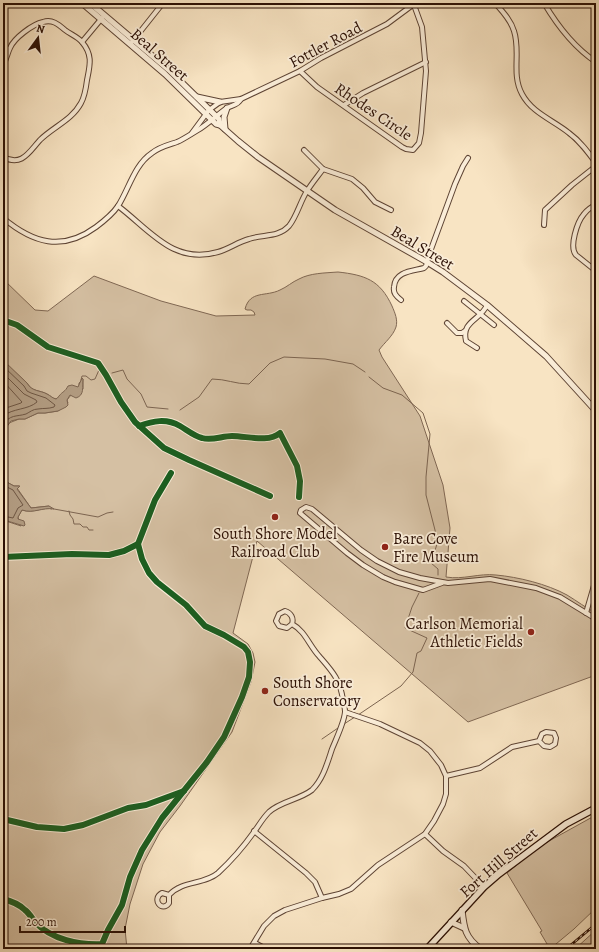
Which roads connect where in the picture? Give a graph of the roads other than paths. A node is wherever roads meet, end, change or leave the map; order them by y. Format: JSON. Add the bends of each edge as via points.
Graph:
{"nodes":[{"id":1,"x":82,"y":3,"type":"edge"},
{"id":2,"x":90,"y":3,"type":"edge"},
{"id":3,"x":163,"y":3,"type":"edge"},
{"id":4,"x":495,"y":3,"type":"edge"},
{"id":5,"x":544,"y":3,"type":"edge"},
{"id":6,"x":415,"y":4,"type":"edge"},
{"id":7,"x":102,"y":17,"type":"junction"},
{"id":8,"x":133,"y":40,"type":"junction"},
{"id":9,"x":82,"y":42,"type":"junction"},
{"id":10,"x":130,"y":45,"type":"junction"},
{"id":11,"x":426,"y":62,"type":"junction"},
{"id":12,"x":596,"y":62,"type":"edge"},
{"id":13,"x":3,"y":65,"type":"edge"},
{"id":14,"x":300,"y":71,"type":"junction"},
{"id":15,"x":196,"y":96,"type":"junction"},
{"id":16,"x":242,"y":99,"type":"junction"},
{"id":17,"x":220,"y":102,"type":"junction"},
{"id":18,"x":344,"y":105,"type":"junction"},
{"id":19,"x":228,"y":108,"type":"junction"},
{"id":20,"x":208,"y":112,"type":"junction"},
{"id":21,"x":214,"y":118,"type":"junction"},
{"id":22,"x":225,"y":130,"type":"junction"},
{"id":23,"x":190,"y":134,"type":"junction"},
{"id":24,"x":304,"y":150,"type":"dead end"},
{"id":25,"x":3,"y":157,"type":"edge"},
{"id":26,"x":468,"y":158,"type":"dead end"},
{"id":27,"x":596,"y":163,"type":"edge"},
{"id":28,"x":596,"y":166,"type":"edge"},
{"id":29,"x":323,"y":169,"type":"junction"},
{"id":30,"x":307,"y":191,"type":"junction"},
{"id":31,"x":596,"y":205,"type":"edge"},
{"id":32,"x":118,"y":206,"type":"junction"},
{"id":33,"x":391,"y":210,"type":"dead end"},
{"id":34,"x":3,"y":218,"type":"edge"},
{"id":35,"x":544,"y":225,"type":"dead end"},
{"id":36,"x":427,"y":262,"type":"junction"},
{"id":37,"x":596,"y":271,"type":"edge"},
{"id":38,"x":401,"y":300,"type":"dead end"},
{"id":39,"x":464,"y":301,"type":"dead end"},
{"id":40,"x":487,"y":305,"type":"junction"},
{"id":41,"x":481,"y":315,"type":"junction"},
{"id":42,"x":446,"y":323,"type":"dead end"},
{"id":43,"x":494,"y":325,"type":"dead end"},
{"id":44,"x":465,"y":331,"type":"junction"},
{"id":45,"x":477,"y":348,"type":"dead end"},
{"id":46,"x":596,"y":411,"type":"edge"},
{"id":47,"x":595,"y":559,"type":"edge"},
{"id":48,"x":442,"y":583,"type":"junction"},
{"id":49,"x":586,"y":613,"type":"junction"},
{"id":50,"x":596,"y":619,"type":"edge"},
{"id":51,"x":292,"y":624,"type":"junction"},
{"id":52,"x":345,"y":712,"type":"junction"},
{"id":53,"x":539,"y":741,"type":"junction"},
{"id":54,"x":446,"y":776,"type":"junction"},
{"id":55,"x":596,"y":808,"type":"edge"},
{"id":56,"x":254,"y":831,"type":"junction"},
{"id":57,"x":425,"y":834,"type":"junction"},
{"id":58,"x":484,"y":887,"type":"junction"},
{"id":59,"x":169,"y":894,"type":"dead end"},
{"id":60,"x":322,"y":898,"type":"junction"},
{"id":61,"x":462,"y":910,"type":"junction"},
{"id":62,"x":451,"y":922,"type":"junction"},
{"id":63,"x":464,"y":928,"type":"junction"},
{"id":64,"x":254,"y":943,"type":"junction"},
{"id":65,"x":250,"y":949,"type":"edge"},
{"id":66,"x":266,"y":949,"type":"edge"},
{"id":67,"x":427,"y":949,"type":"edge"},
{"id":68,"x":481,"y":949,"type":"edge"}],
"edges":[{"from":1,"to":7,"type":"street","name":"Beal Street"},
{"from":2,"to":7,"type":"street","name":"Beal Street"},
{"from":3,"to":8,"type":"street"},
{"from":4,"to":27,"type":"street","via":[[515,32],[516,75],[524,98],[537,112],[571,134]]},
{"from":5,"to":12,"type":"street","via":[[581,50]]},
{"from":6,"to":11,"type":"street","name":"Rhodes Circle","via":[[422,27]]},
{"from":6,"to":14,"type":"street","name":"Fottler Road","via":[[387,24]]},
{"from":7,"to":8,"type":"street","name":"Beal Street"},
{"from":7,"to":9,"type":"street"},
{"from":7,"to":10,"type":"street","name":"Beal Street"},
{"from":8,"to":10,"type":"street"},
{"from":8,"to":15,"type":"street","name":"Beal Street"},
{"from":9,"to":13,"type":"street","via":[[52,21],[43,22],[15,41]]},
{"from":9,"to":25,"type":"street","via":[[91,59],[80,105],[24,158],[9,160]]},
{"from":10,"to":20,"type":"street","name":"Beal Street"},
{"from":11,"to":18,"type":"street"},
{"from":11,"to":18,"type":"street","name":"Rhodes Circle","via":[[421,133],[419,144],[413,150],[402,147]]},
{"from":14,"to":16,"type":"street","name":"Fottler Road"},
{"from":14,"to":18,"type":"street","name":"Rhodes Circle"},
{"from":15,"to":17,"type":"street"},
{"from":15,"to":20,"type":"street","name":"Beal Street"},
{"from":16,"to":17,"type":"street","name":"Fottler Road"},
{"from":16,"to":19,"type":"street","name":"Fottler Road"},
{"from":17,"to":20,"type":"street","name":"Fottler Road"},
{"from":19,"to":21,"type":"street","name":"Fottler Road"},
{"from":19,"to":22,"type":"street","via":[[224,117]]},
{"from":20,"to":21,"type":"street","name":"Beal Street"},
{"from":20,"to":23,"type":"street","name":"Fottler Road"},
{"from":21,"to":22,"type":"street","name":"Beal Street","via":[[216,124]]},
{"from":21,"to":23,"type":"street","name":"Fottler Road"},
{"from":22,"to":30,"type":"street","name":"Beal Street"},
{"from":23,"to":32,"type":"street","name":"Fottler Road","via":[[155,150],[145,158]]},
{"from":24,"to":29,"type":"street"},
{"from":26,"to":36,"type":"street","via":[[455,184]]},
{"from":28,"to":35,"type":"street","via":[[545,210]]},
{"from":29,"to":30,"type":"street"},
{"from":29,"to":33,"type":"street","via":[[352,179],[375,202]]},
{"from":30,"to":32,"type":"street","via":[[293,220],[281,232],[252,238],[218,252],[203,255],[187,254],[173,249]]},
{"from":30,"to":36,"type":"street","name":"Beal Street"},
{"from":31,"to":37,"type":"street","via":[[581,218],[572,246],[573,253]]},
{"from":32,"to":34,"type":"street","name":"Fottler Road","via":[[106,219],[81,237],[58,242],[30,237]]},
{"from":36,"to":38,"type":"street","via":[[424,268],[397,277],[393,289]]},
{"from":36,"to":40,"type":"street","name":"Beal Street"},
{"from":39,"to":41,"type":"street"},
{"from":40,"to":41,"type":"street"},
{"from":40,"to":46,"type":"street","name":"Beal Street","via":[[546,356]]},
{"from":41,"to":43,"type":"street"},
{"from":41,"to":44,"type":"street","via":[[469,324]]},
{"from":42,"to":44,"type":"street","via":[[457,333]]},
{"from":44,"to":45,"type":"street","via":[[466,341]]},
{"from":47,"to":49,"type":"street","via":[[595,582]]},
{"from":48,"to":48,"type":"street","via":[[387,566],[351,543],[312,509],[306,507],[301,510],[300,513],[338,546],[383,577],[423,590]]},
{"from":48,"to":49,"type":"street","via":[[498,580],[547,592]]},
{"from":49,"to":50,"type":"street"},
{"from":51,"to":51,"type":"street","via":[[291,614],[284,611],[279,614],[276,621],[279,626],[287,628]]},
{"from":51,"to":52,"type":"street","via":[[304,634],[337,679]]},
{"from":52,"to":54,"type":"street","via":[[375,722],[423,745],[433,754]]},
{"from":52,"to":56,"type":"street","via":[[327,766],[318,782],[305,794],[274,808]]},
{"from":53,"to":53,"type":"street","via":[[550,747],[554,745],[556,738],[554,733],[546,732]]},
{"from":53,"to":54,"type":"street","via":[[512,747],[480,768]]},
{"from":54,"to":57,"type":"street","via":[[443,804]]},
{"from":55,"to":58,"type":"main road","name":"Fort Hill Street","via":[[548,836]]},
{"from":56,"to":59,"type":"street","via":[[218,873],[184,884]]},
{"from":56,"to":60,"type":"street","via":[[306,873],[315,882]]},
{"from":57,"to":58,"type":"street","via":[[464,866]]},
{"from":57,"to":60,"type":"street","via":[[378,865],[351,889]]},
{"from":58,"to":61,"type":"main road","name":"Fort Hill Street"},
{"from":60,"to":64,"type":"street","via":[[274,916],[264,926]]},
{"from":61,"to":62,"type":"main road","name":"Fort Hill Street"},
{"from":61,"to":63,"type":"street"},
{"from":62,"to":63,"type":"street"},
{"from":62,"to":67,"type":"main road","name":"Fort Hill Street"},
{"from":63,"to":68,"type":"street","via":[[467,935]]},
{"from":64,"to":65,"type":"street"},
{"from":64,"to":66,"type":"street"}]}
